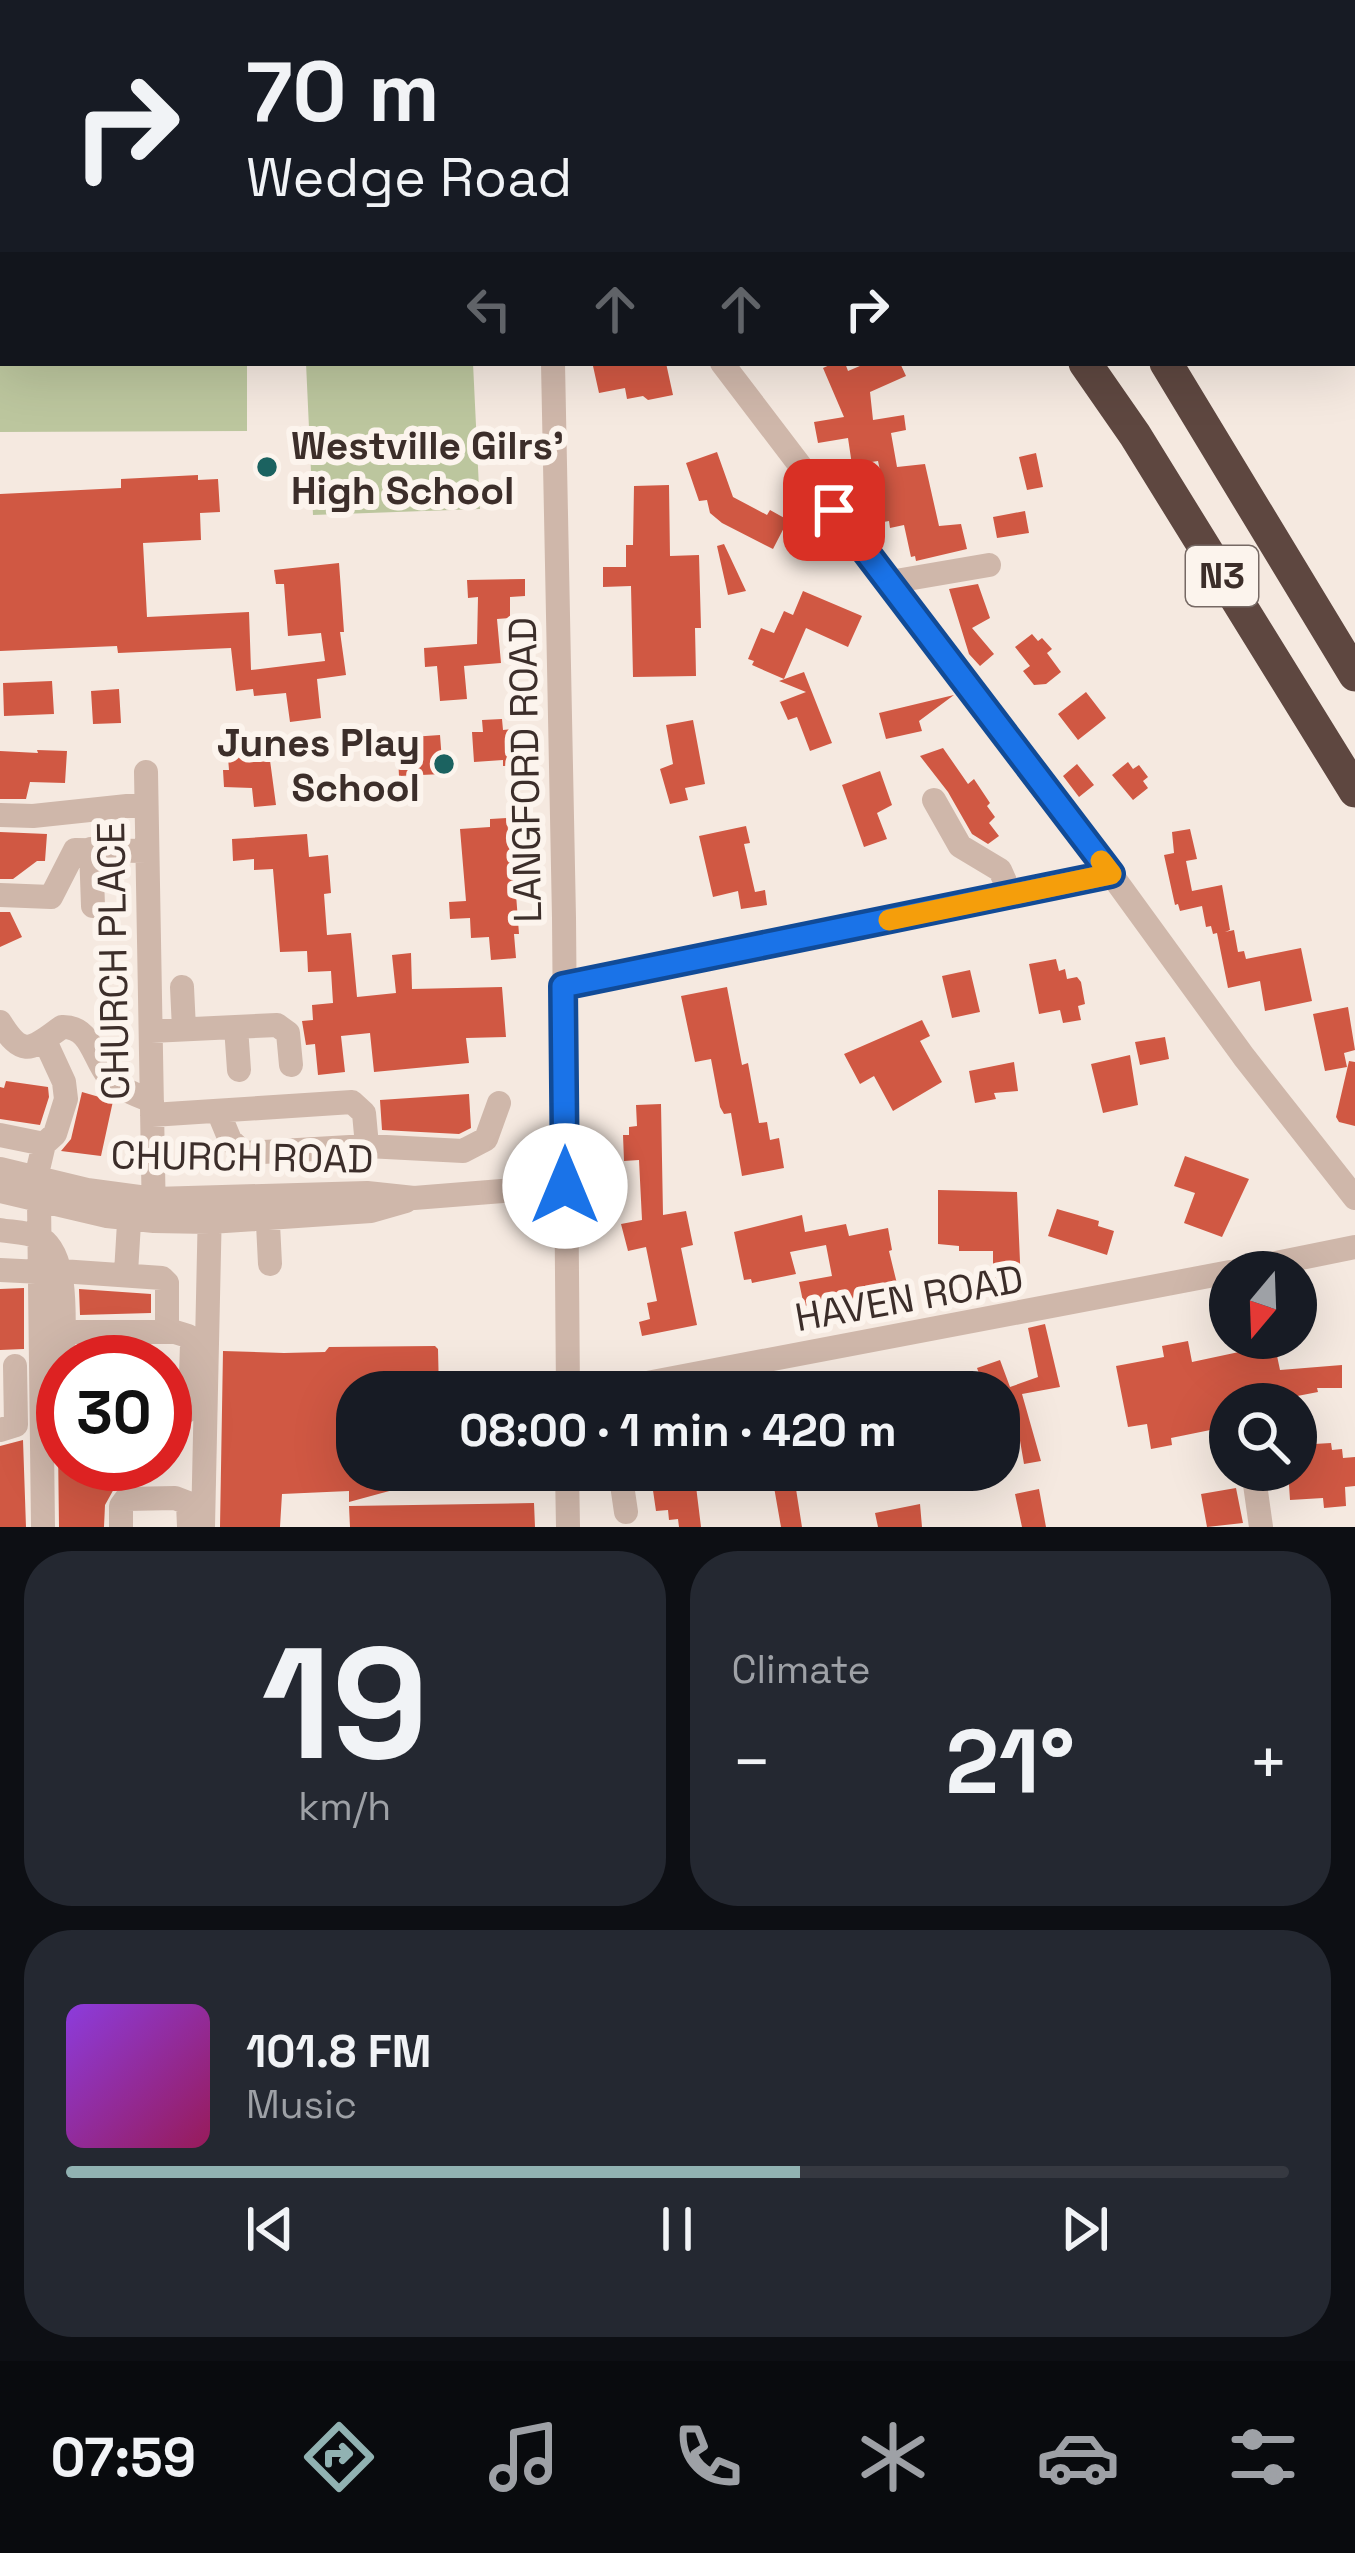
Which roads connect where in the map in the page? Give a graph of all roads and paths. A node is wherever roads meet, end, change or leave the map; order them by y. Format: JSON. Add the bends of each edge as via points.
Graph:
{"nodes":[{"id":1,"x":553,"y":366,"type":"edge"},
{"id":2,"x":724,"y":366,"type":"edge"},
{"id":3,"x":1086,"y":366,"type":"edge"},
{"id":4,"x":1168,"y":366,"type":"edge"},
{"id":5,"x":989,"y":565,"type":"dead end"},
{"id":6,"x":890,"y":582,"type":"junction"},
{"id":7,"x":1355,"y":676,"type":"edge"},
{"id":8,"x":146,"y":772,"type":"dead end"},
{"id":9,"x":1355,"y":791,"type":"edge"},
{"id":10,"x":934,"y":800,"type":"dead end"},
{"id":11,"x":146,"y":804,"type":"junction"},
{"id":12,"x":0,"y":815,"type":"edge"},
{"id":13,"x":91,"y":849,"type":"junction"},
{"id":14,"x":147,"y":851,"type":"junction"},
{"id":15,"x":1111,"y":874,"type":"junction"},
{"id":16,"x":0,"y":895,"type":"edge"},
{"id":17,"x":1011,"y":895,"type":"junction"},
{"id":18,"x":93,"y":906,"type":"dead end"},
{"id":19,"x":182,"y":986,"type":"dead end"},
{"id":20,"x":563,"y":986,"type":"junction"},
{"id":21,"x":0,"y":1022,"type":"edge"},
{"id":22,"x":236,"y":1027,"type":"junction"},
{"id":23,"x":184,"y":1030,"type":"junction"},
{"id":24,"x":151,"y":1031,"type":"junction"},
{"id":25,"x":46,"y":1042,"type":"junction"},
{"id":26,"x":291,"y":1065,"type":"dead end"},
{"id":27,"x":239,"y":1070,"type":"dead end"},
{"id":28,"x":499,"y":1103,"type":"dead end"},
{"id":29,"x":152,"y":1108,"type":"junction"},
{"id":30,"x":218,"y":1111,"type":"junction"},
{"id":31,"x":0,"y":1135,"type":"edge"},
{"id":32,"x":44,"y":1144,"type":"junction"},
{"id":33,"x":367,"y":1146,"type":"junction"},
{"id":34,"x":0,"y":1169,"type":"edge"},
{"id":35,"x":565,"y":1186,"type":"junction"},
{"id":36,"x":38,"y":1189,"type":"junction"},
{"id":37,"x":0,"y":1191,"type":"edge"},
{"id":38,"x":1355,"y":1198,"type":"edge"},
{"id":39,"x":267,"y":1207,"type":"junction"},
{"id":40,"x":142,"y":1209,"type":"junction"},
{"id":41,"x":210,"y":1211,"type":"junction"},
{"id":42,"x":0,"y":1230,"type":"edge"},
{"id":43,"x":39,"y":1237,"type":"junction"},
{"id":44,"x":1355,"y":1247,"type":"edge"},
{"id":45,"x":1317,"y":1255,"type":"edge"},
{"id":46,"x":270,"y":1264,"type":"dead end"},
{"id":47,"x":0,"y":1270,"type":"edge"},
{"id":48,"x":51,"y":1272,"type":"junction"},
{"id":49,"x":126,"y":1274,"type":"junction"},
{"id":50,"x":1209,"y":1276,"type":"edge"},
{"id":51,"x":167,"y":1331,"type":"junction"},
{"id":52,"x":63,"y":1332,"type":"junction"},
{"id":53,"x":54,"y":1335,"type":"edge"},
{"id":54,"x":62,"y":1335,"type":"edge"},
{"id":55,"x":185,"y":1335,"type":"edge"},
{"id":56,"x":7,"y":1366,"type":"edge"},
{"id":57,"x":568,"y":1371,"type":"edge"},
{"id":58,"x":710,"y":1371,"type":"edge"},
{"id":59,"x":0,"y":1430,"type":"edge"},
{"id":60,"x":47,"y":1491,"type":"edge"},
{"id":61,"x":572,"y":1491,"type":"edge"},
{"id":62,"x":623,"y":1491,"type":"edge"},
{"id":63,"x":1256,"y":1491,"type":"edge"},
{"id":64,"x":626,"y":1512,"type":"dead end"},
{"id":65,"x":44,"y":1527,"type":"edge"},
{"id":66,"x":121,"y":1527,"type":"edge"},
{"id":67,"x":189,"y":1527,"type":"edge"},
{"id":68,"x":203,"y":1527,"type":"edge"},
{"id":69,"x":568,"y":1527,"type":"edge"},
{"id":70,"x":1261,"y":1527,"type":"edge"}],
"edges":[{"from":1,"to":20,"type":"street","name":"LANGFORD ROAD"},
{"from":2,"to":6,"type":"street"},
{"from":3,"to":9,"type":"highway","number":"N3"},
{"from":4,"to":7,"type":"highway","number":"N3"},
{"from":5,"to":6,"type":"street"},
{"from":6,"to":15,"type":"street"},
{"from":8,"to":11,"type":"street","name":"CHURCH PLACE"},
{"from":10,"to":17,"type":"street","via":[[960,846],[1000,870]]},
{"from":11,"to":12,"type":"street"},
{"from":11,"to":14,"type":"street","name":"CHURCH PLACE"},
{"from":13,"to":14,"type":"street"},
{"from":13,"to":16,"type":"street","via":[[70,853],[51,897]]},
{"from":13,"to":18,"type":"street"},
{"from":14,"to":24,"type":"street","name":"CHURCH PLACE"},
{"from":15,"to":17,"type":"street"},
{"from":15,"to":38,"type":"street"},
{"from":17,"to":20,"type":"street","via":[[678,974]]},
{"from":19,"to":23,"type":"street"},
{"from":20,"to":35,"type":"street","name":"LANGFORD ROAD"},
{"from":21,"to":25,"type":"street","via":[[20,1045]]},
{"from":22,"to":23,"type":"street"},
{"from":22,"to":26,"type":"street","via":[[286,1030]]},
{"from":22,"to":27,"type":"street"},
{"from":23,"to":24,"type":"street"},
{"from":24,"to":29,"type":"street","name":"CHURCH PLACE"},
{"from":25,"to":29,"type":"street","via":[[62,1027],[75,1028],[111,1079]]},
{"from":25,"to":32,"type":"street","via":[[66,1099]]},
{"from":28,"to":33,"type":"street","via":[[474,1149]]},
{"from":29,"to":30,"type":"street"},
{"from":29,"to":40,"type":"street","name":"CHURCH PLACE"},
{"from":30,"to":33,"type":"street","via":[[244,1153]]},
{"from":30,"to":33,"type":"street","via":[[352,1102],[364,1113]]},
{"from":31,"to":32,"type":"street"},
{"from":32,"to":36,"type":"street"},
{"from":34,"to":36,"type":"street","name":"CHURCH ROAD"},
{"from":35,"to":39,"type":"street","name":"CHURCH ROAD","via":[[414,1198],[371,1211]]},
{"from":35,"to":57,"type":"street","name":"LANGFORD ROAD"},
{"from":36,"to":37,"type":"street","name":"CHURCH ROAD"},
{"from":36,"to":40,"type":"street","name":"CHURCH ROAD"},
{"from":36,"to":43,"type":"street"},
{"from":39,"to":41,"type":"street","name":"CHURCH ROAD"},
{"from":39,"to":46,"type":"street"},
{"from":40,"to":41,"type":"street","name":"CHURCH ROAD"},
{"from":40,"to":49,"type":"street","name":"CHURCH PLACE"},
{"from":41,"to":68,"type":"street"},
{"from":42,"to":43,"type":"street"},
{"from":43,"to":48,"type":"street"},
{"from":44,"to":45,"type":"street","name":"HAVEN ROAD"},
{"from":47,"to":48,"type":"street"},
{"from":48,"to":49,"type":"street"},
{"from":48,"to":52,"type":"street"},
{"from":48,"to":53,"type":"street"},
{"from":49,"to":51,"type":"street","via":[[165,1280]]},
{"from":50,"to":58,"type":"street","name":"HAVEN ROAD"},
{"from":51,"to":52,"type":"street"},
{"from":51,"to":55,"type":"street"},
{"from":52,"to":54,"type":"street"},
{"from":56,"to":59,"type":"street","via":[[16,1425]]},
{"from":60,"to":65,"type":"street"},
{"from":61,"to":69,"type":"street"},
{"from":62,"to":64,"type":"street"},
{"from":63,"to":70,"type":"street"},
{"from":66,"to":67,"type":"street","via":[[126,1499],[175,1498],[188,1503]]}]}
